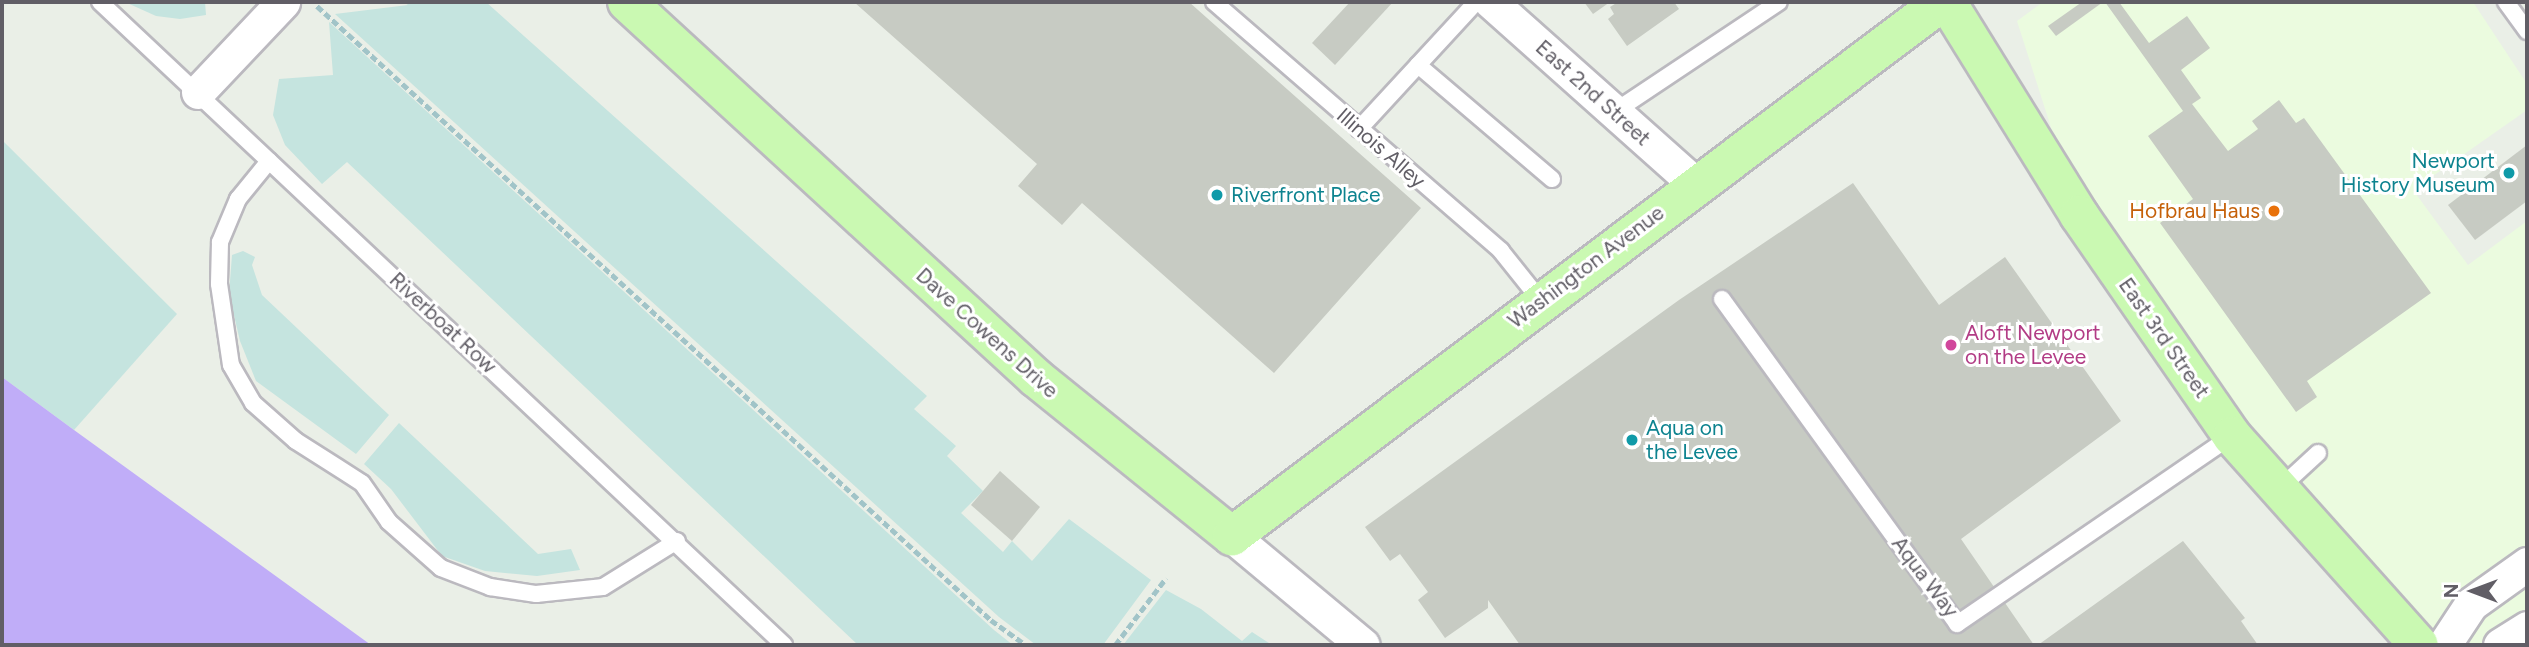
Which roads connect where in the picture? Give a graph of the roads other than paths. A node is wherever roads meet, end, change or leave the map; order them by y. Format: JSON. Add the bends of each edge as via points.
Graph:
{"nodes":[{"id":1,"x":100,"y":2,"type":"edge"},
{"id":2,"x":283,"y":2,"type":"edge"},
{"id":3,"x":627,"y":2,"type":"edge"},
{"id":4,"x":1214,"y":2,"type":"edge"},
{"id":5,"x":1476,"y":2,"type":"edge"},
{"id":6,"x":1491,"y":2,"type":"edge"},
{"id":7,"x":1779,"y":2,"type":"edge"},
{"id":8,"x":1945,"y":2,"type":"edge"},
{"id":9,"x":2506,"y":2,"type":"edge"},
{"id":10,"x":2527,"y":31,"type":"edge"},
{"id":11,"x":1418,"y":65,"type":"junction"},
{"id":12,"x":198,"y":92,"type":"junction"},
{"id":13,"x":1615,"y":112,"type":"junction"},
{"id":14,"x":1359,"y":128,"type":"junction"},
{"id":15,"x":269,"y":161,"type":"junction"},
{"id":16,"x":1552,"y":179,"type":"dead end"},
{"id":17,"x":1695,"y":184,"type":"junction"},
{"id":18,"x":1722,"y":299,"type":"dead end"},
{"id":19,"x":1542,"y":301,"type":"junction"},
{"id":20,"x":2232,"y":436,"type":"junction"},
{"id":21,"x":2318,"y":453,"type":"dead end"},
{"id":22,"x":2279,"y":489,"type":"junction"},
{"id":23,"x":1231,"y":536,"type":"junction"},
{"id":24,"x":677,"y":541,"type":"junction"},
{"id":25,"x":2527,"y":564,"type":"edge"},
{"id":26,"x":2527,"y":628,"type":"edge"},
{"id":27,"x":784,"y":645,"type":"edge"},
{"id":28,"x":1363,"y":645,"type":"edge"},
{"id":29,"x":2419,"y":645,"type":"edge"},
{"id":30,"x":2444,"y":645,"type":"edge"},
{"id":31,"x":2500,"y":645,"type":"edge"}],
"edges":[{"from":1,"to":12,"type":"lane","name":"Riverboat Row"},
{"from":2,"to":12,"type":"street"},
{"from":3,"to":23,"type":"main road","name":"Dave Cowens Drive","via":[[1036,378]]},
{"from":4,"to":14,"type":"lane","name":"Illinois Alley"},
{"from":5,"to":11,"type":"lane"},
{"from":6,"to":13,"type":"street","name":"East 2nd Street"},
{"from":7,"to":13,"type":"lane"},
{"from":8,"to":17,"type":"main road","name":"Washington Avenue"},
{"from":8,"to":20,"type":"main road","name":"East 3rd Street","via":[[2079,215]]},
{"from":9,"to":10,"type":"lane"},
{"from":11,"to":14,"type":"lane"},
{"from":11,"to":16,"type":"lane"},
{"from":12,"to":15,"type":"lane","name":"Riverboat Row"},
{"from":13,"to":17,"type":"street","name":"East 2nd Street"},
{"from":14,"to":19,"type":"lane","name":"Illinois Alley","via":[[1501,251]]},
{"from":15,"to":24,"type":"lane","name":"Riverboat Row"},
{"from":15,"to":24,"type":"lane","via":[[238,200],[220,242],[219,284],[231,365],[253,403],[296,441],[362,483],[390,522],[441,568],[490,587],[536,594],[603,587]]},
{"from":17,"to":19,"type":"main road","name":"Washington Avenue"},
{"from":18,"to":20,"type":"lane","name":"Aqua Way","via":[[1957,624]]},
{"from":19,"to":23,"type":"main road","name":"Washington Avenue"},
{"from":20,"to":22,"type":"main road","name":"East 3rd Street"},
{"from":21,"to":22,"type":"lane"},
{"from":22,"to":29,"type":"main road","name":"East 3rd Street"},
{"from":23,"to":28,"type":"street","name":"Dave Cowens Drive"},
{"from":24,"to":27,"type":"lane","name":"Riverboat Row"},
{"from":25,"to":30,"type":"street","via":[[2471,604]]},
{"from":26,"to":31,"type":"street"}]}
